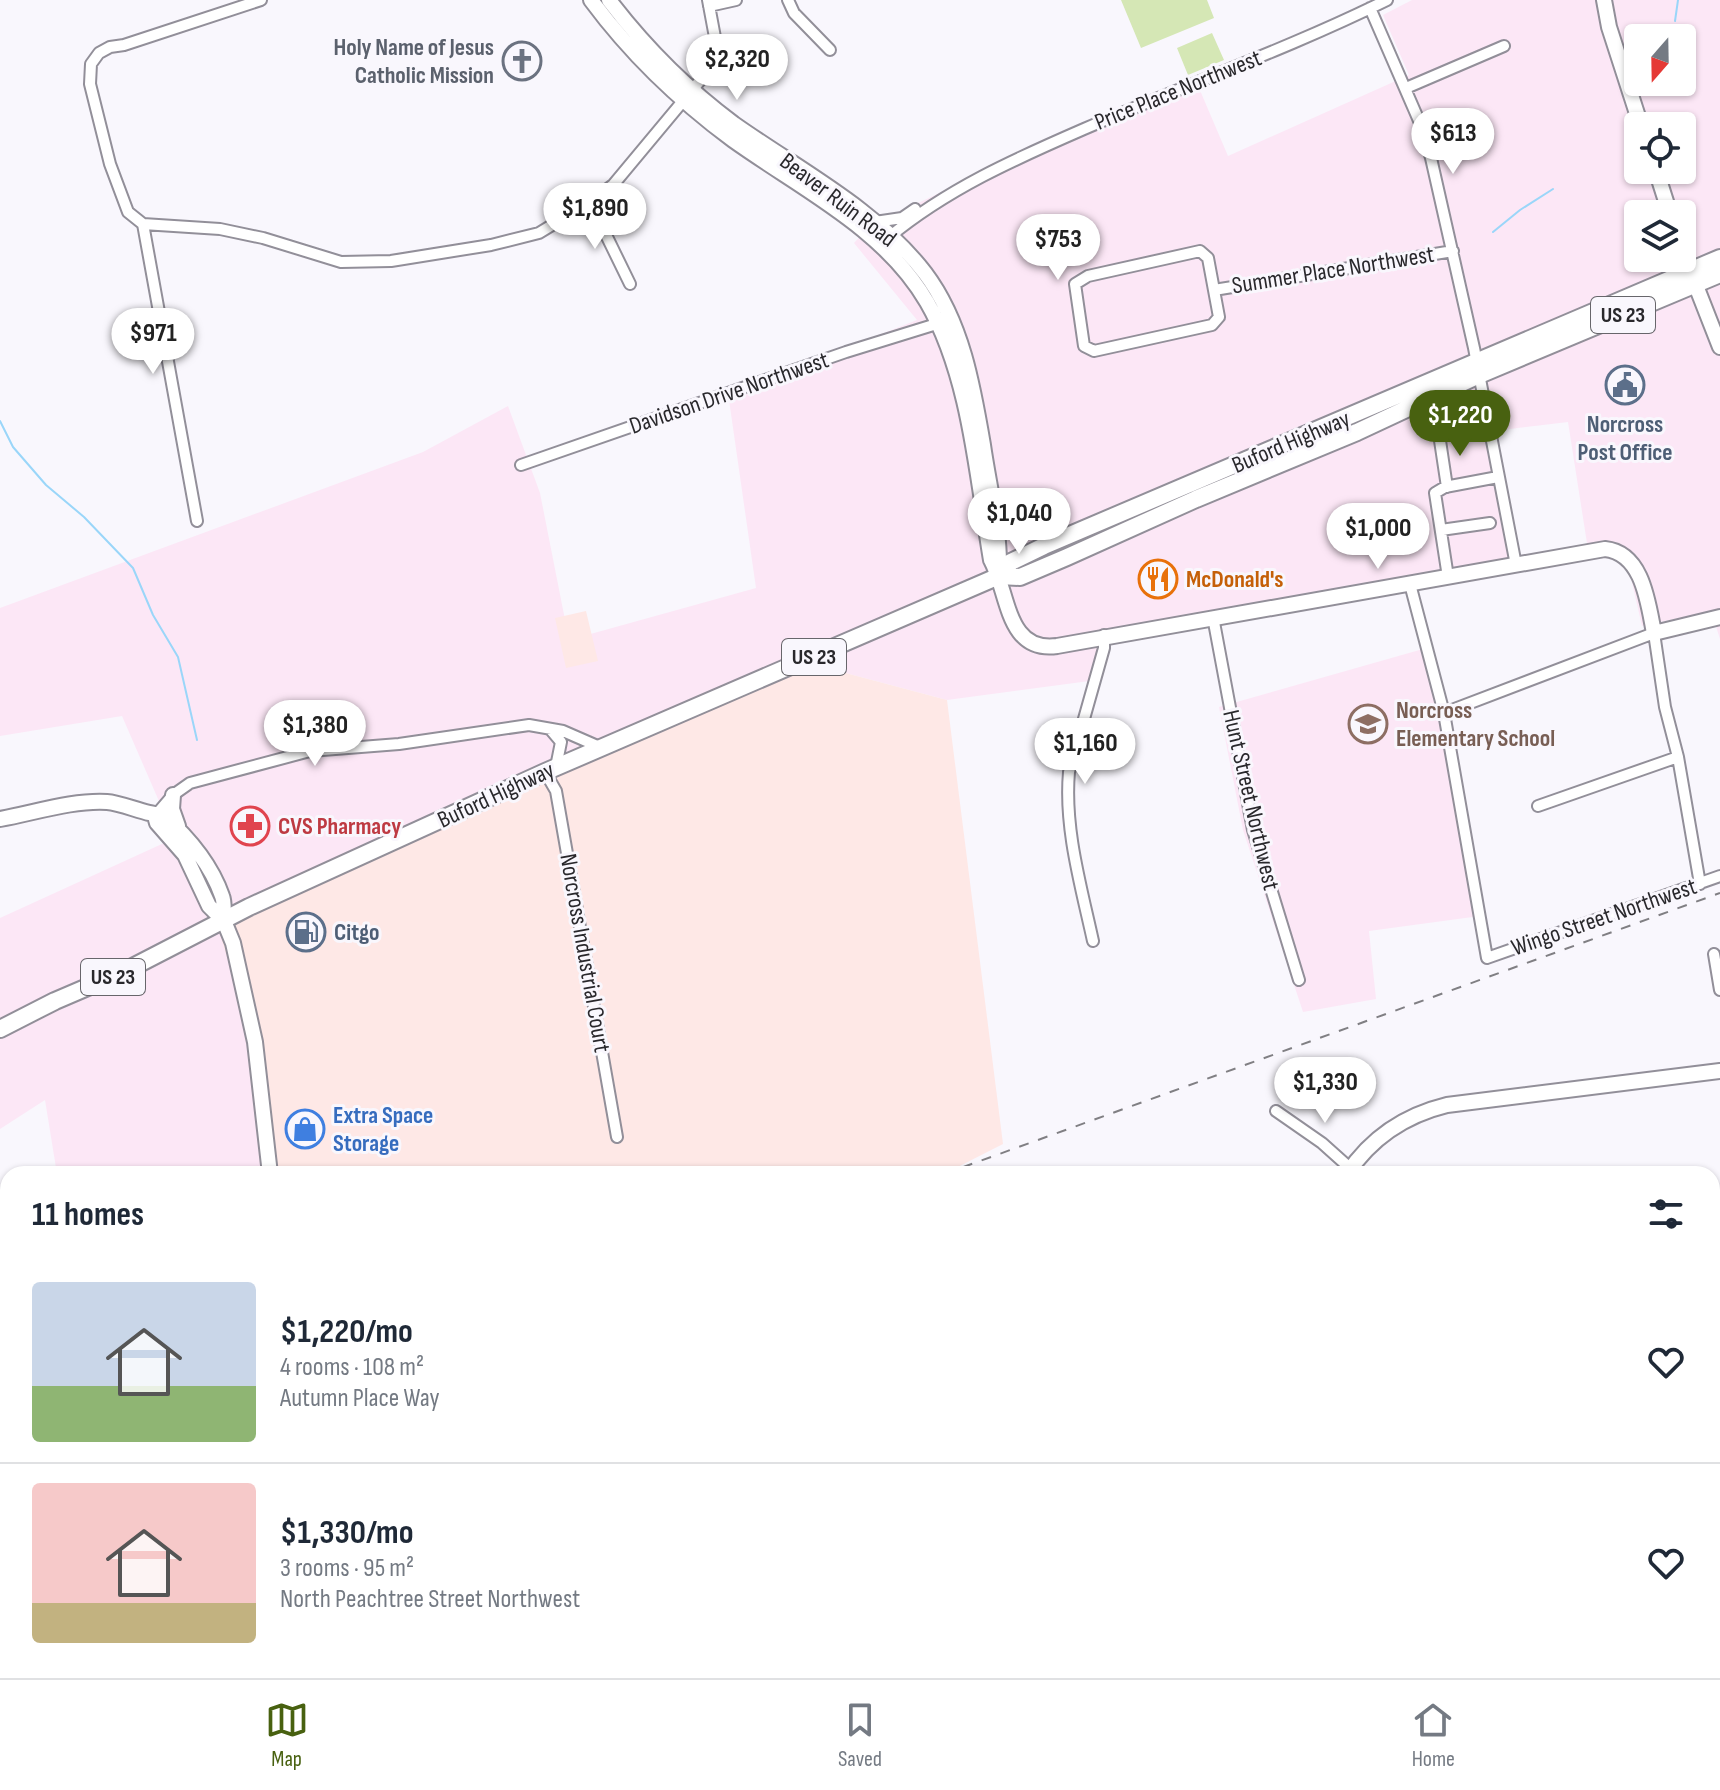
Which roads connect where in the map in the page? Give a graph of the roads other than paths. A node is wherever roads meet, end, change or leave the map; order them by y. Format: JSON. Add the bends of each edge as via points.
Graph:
{"nodes":[{"id":1,"x":261,"y":0,"type":"edge"},
{"id":2,"x":591,"y":0,"type":"edge"},
{"id":3,"x":609,"y":0,"type":"edge"},
{"id":4,"x":736,"y":0,"type":"edge"},
{"id":5,"x":788,"y":0,"type":"edge"},
{"id":6,"x":1387,"y":0,"type":"edge"},
{"id":7,"x":1604,"y":0,"type":"edge"},
{"id":8,"x":709,"y":3,"type":"edge"},
{"id":9,"x":1370,"y":8,"type":"junction"},
{"id":10,"x":1504,"y":46,"type":"dead end"},
{"id":11,"x":830,"y":50,"type":"dead end"},
{"id":12,"x":1406,"y":88,"type":"junction"},
{"id":13,"x":688,"y":95,"type":"junction"},
{"id":14,"x":1636,"y":112,"type":"edge"},
{"id":15,"x":970,"y":182,"type":"junction"},
{"id":16,"x":590,"y":202,"type":"junction"},
{"id":17,"x":875,"y":222,"type":"junction"},
{"id":18,"x":143,"y":224,"type":"junction"},
{"id":19,"x":886,"y":240,"type":"junction"},
{"id":20,"x":1453,"y":251,"type":"junction"},
{"id":21,"x":1720,"y":258,"type":"edge"},
{"id":22,"x":1691,"y":272,"type":"edge"},
{"id":23,"x":1720,"y":274,"type":"edge"},
{"id":24,"x":1693,"y":278,"type":"junction"},
{"id":25,"x":630,"y":284,"type":"dead end"},
{"id":26,"x":1214,"y":290,"type":"junction"},
{"id":27,"x":944,"y":322,"type":"junction"},
{"id":28,"x":1720,"y":347,"type":"edge"},
{"id":29,"x":1478,"y":369,"type":"junction"},
{"id":30,"x":1439,"y":434,"type":"dead end"},
{"id":31,"x":521,"y":465,"type":"dead end"},
{"id":32,"x":1498,"y":477,"type":"junction"},
{"id":33,"x":1214,"y":483,"type":"junction"},
{"id":34,"x":1447,"y":487,"type":"junction"},
{"id":35,"x":197,"y":521,"type":"dead end"},
{"id":36,"x":1490,"y":523,"type":"dead end"},
{"id":37,"x":1441,"y":530,"type":"junction"},
{"id":38,"x":999,"y":537,"type":"junction"},
{"id":39,"x":1044,"y":546,"type":"junction"},
{"id":40,"x":1516,"y":565,"type":"junction"},
{"id":41,"x":999,"y":576,"type":"junction"},
{"id":42,"x":1448,"y":577,"type":"junction"},
{"id":43,"x":1410,"y":584,"type":"junction"},
{"id":44,"x":1213,"y":617,"type":"junction"},
{"id":45,"x":1720,"y":617,"type":"edge"},
{"id":46,"x":1654,"y":633,"type":"junction"},
{"id":47,"x":1104,"y":635,"type":"junction"},
{"id":48,"x":1444,"y":713,"type":"junction"},
{"id":49,"x":550,"y":729,"type":"junction"},
{"id":50,"x":602,"y":748,"type":"junction"},
{"id":51,"x":1678,"y":757,"type":"junction"},
{"id":52,"x":550,"y":770,"type":"junction"},
{"id":53,"x":173,"y":795,"type":"junction"},
{"id":54,"x":1538,"y":806,"type":"dead end"},
{"id":55,"x":155,"y":816,"type":"junction"},
{"id":56,"x":0,"y":819,"type":"edge"},
{"id":57,"x":183,"y":832,"type":"junction"},
{"id":58,"x":1720,"y":876,"type":"edge"},
{"id":59,"x":1700,"y":884,"type":"junction"},
{"id":60,"x":224,"y":921,"type":"junction"},
{"id":61,"x":1093,"y":941,"type":"dead end"},
{"id":62,"x":1714,"y":954,"type":"dead end"},
{"id":63,"x":1299,"y":980,"type":"dead end"},
{"id":64,"x":1720,"y":990,"type":"edge"},
{"id":65,"x":0,"y":1029,"type":"edge"},
{"id":66,"x":1720,"y":1071,"type":"edge"},
{"id":67,"x":1276,"y":1111,"type":"dead end"},
{"id":68,"x":617,"y":1137,"type":"dead end"},
{"id":69,"x":269,"y":1166,"type":"edge"},
{"id":70,"x":1344,"y":1166,"type":"edge"},
{"id":71,"x":1353,"y":1166,"type":"edge"}],
"edges":[{"from":1,"to":18,"type":"street","via":[[110,47],[91,64],[91,94],[110,164],[128,212]]},
{"from":2,"to":13,"type":"street","name":"Beaver Ruin Road","via":[[646,66]]},
{"from":3,"to":13,"type":"street","name":"Beaver Ruin Road"},
{"from":4,"to":8,"type":"street"},
{"from":5,"to":11,"type":"street"},
{"from":6,"to":9,"type":"street","name":"Price Place Northwest"},
{"from":7,"to":14,"type":"street"},
{"from":8,"to":13,"type":"street","via":[[717,48],[713,65]]},
{"from":9,"to":12,"type":"street"},
{"from":9,"to":15,"type":"street","name":"Price Place Northwest"},
{"from":10,"to":12,"type":"street"},
{"from":12,"to":20,"type":"street","via":[[1430,155]]},
{"from":13,"to":16,"type":"street","via":[[613,185]]},
{"from":13,"to":17,"type":"street","name":"Beaver Ruin Road"},
{"from":13,"to":19,"type":"street","name":"Beaver Ruin Road","via":[[732,139]]},
{"from":15,"to":17,"type":"street","name":"Price Place Northwest","via":[[937,194],[902,218]]},
{"from":15,"to":19,"type":"street","name":"Price Place Northwest"},
{"from":16,"to":18,"type":"street","via":[[539,233],[367,262],[341,262],[220,229]]},
{"from":16,"to":25,"type":"street"},
{"from":17,"to":19,"type":"street","name":"Beaver Ruin Road"},
{"from":18,"to":35,"type":"street"},
{"from":19,"to":27,"type":"street","name":"Beaver Ruin Road","via":[[925,273]]},
{"from":20,"to":26,"type":"street","name":"Summer Place Northwest"},
{"from":20,"to":29,"type":"street"},
{"from":21,"to":24,"type":"main road","name":"Buford Highway","number":"US 23"},
{"from":22,"to":24,"type":"street"},
{"from":23,"to":24,"type":"main road","name":"Buford Highway","number":"US 23"},
{"from":24,"to":28,"type":"street"},
{"from":24,"to":29,"type":"main road","name":"Buford Highway","number":"US 23"},
{"from":26,"to":26,"type":"street","via":[[1208,258],[1200,251],[1088,276],[1075,284],[1084,346],[1094,351],[1212,325],[1219,317]]},
{"from":27,"to":31,"type":"street","name":"Davidson Drive Northwest"},
{"from":27,"to":38,"type":"street","name":"Beaver Ruin Road","via":[[963,348]]},
{"from":27,"to":41,"type":"street","name":"Beaver Ruin Road","via":[[991,560]]},
{"from":29,"to":32,"type":"street"},
{"from":29,"to":33,"type":"main road","name":"Buford Highway","number":"US 23"},
{"from":30,"to":34,"type":"street"},
{"from":32,"to":34,"type":"street"},
{"from":32,"to":40,"type":"street"},
{"from":33,"to":39,"type":"main road","name":"Buford Highway","number":"US 23"},
{"from":33,"to":41,"type":"main road","name":"Buford Highway","number":"US 23","via":[[1020,577]]},
{"from":34,"to":37,"type":"street","via":[[1435,496]]},
{"from":36,"to":37,"type":"street"},
{"from":37,"to":42,"type":"street"},
{"from":38,"to":39,"type":"street","via":[[1002,544],[1022,552]]},
{"from":38,"to":41,"type":"street","name":"Beaver Ruin Road"},
{"from":39,"to":41,"type":"main road","name":"Buford Highway","number":"US 23","via":[[1011,562]]},
{"from":40,"to":42,"type":"street"},
{"from":40,"to":46,"type":"street","via":[[1599,550],[1619,552],[1636,569]]},
{"from":41,"to":47,"type":"street","via":[[1017,631],[1028,643],[1049,647]]},
{"from":41,"to":50,"type":"main road","name":"Buford Highway","number":"US 23"},
{"from":42,"to":43,"type":"street"},
{"from":43,"to":44,"type":"street"},
{"from":43,"to":48,"type":"street"},
{"from":44,"to":47,"type":"street"},
{"from":44,"to":63,"type":"street","name":"Hunt Street Northwest","via":[[1253,830]]},
{"from":45,"to":46,"type":"street"},
{"from":46,"to":48,"type":"street"},
{"from":46,"to":51,"type":"street"},
{"from":47,"to":61,"type":"street","via":[[1068,787]]},
{"from":48,"to":59,"type":"street","name":"Wingo Street Northwest","via":[[1487,958]]},
{"from":49,"to":50,"type":"street"},
{"from":49,"to":52,"type":"street","name":"Norcross Industrial Court","via":[[561,742]]},
{"from":49,"to":53,"type":"street","via":[[529,725],[310,751],[202,779]]},
{"from":50,"to":52,"type":"main road","name":"Buford Highway","number":"US 23"},
{"from":51,"to":54,"type":"street"},
{"from":51,"to":59,"type":"street"},
{"from":52,"to":60,"type":"main road","name":"Buford Highway","number":"US 23"},
{"from":52,"to":68,"type":"street","name":"Norcross Industrial Court"},
{"from":53,"to":55,"type":"street"},
{"from":53,"to":57,"type":"street","via":[[172,809]]},
{"from":55,"to":56,"type":"street","via":[[105,802]]},
{"from":55,"to":57,"type":"street","via":[[162,814]]},
{"from":55,"to":60,"type":"street","via":[[191,865],[209,906]]},
{"from":57,"to":60,"type":"street","via":[[223,897]]},
{"from":58,"to":59,"type":"street","name":"Wingo Street Northwest"},
{"from":60,"to":65,"type":"main road","name":"Buford Highway","number":"US 23"},
{"from":60,"to":69,"type":"street","via":[[240,964],[255,1042]]},
{"from":62,"to":64,"type":"street"},
{"from":66,"to":71,"type":"street","via":[[1419,1112],[1396,1124]]},
{"from":67,"to":70,"type":"street"}]}
